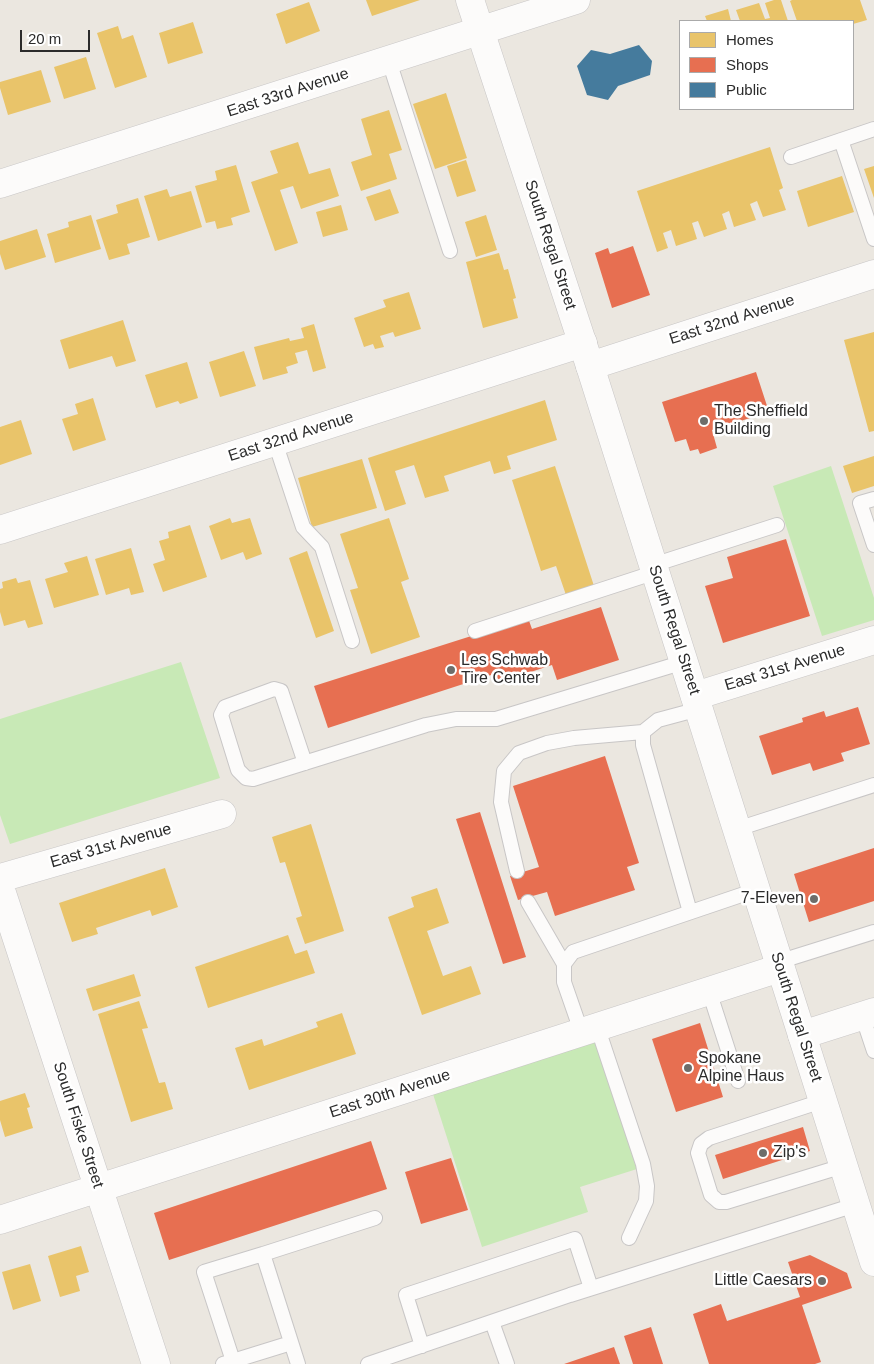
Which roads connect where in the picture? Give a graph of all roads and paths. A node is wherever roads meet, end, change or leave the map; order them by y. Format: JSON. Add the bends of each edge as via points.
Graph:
{"nodes":[{"id":1,"x":470,"y":0,"type":"edge"},
{"id":2,"x":576,"y":0,"type":"edge"},
{"id":3,"x":480,"y":32,"type":"junction"},
{"id":4,"x":390,"y":61,"type":"junction"},
{"id":5,"x":874,"y":129,"type":"edge"},
{"id":6,"x":841,"y":140,"type":"junction"},
{"id":7,"x":791,"y":157,"type":"dead end"},
{"id":8,"x":0,"y":184,"type":"edge"},
{"id":9,"x":874,"y":239,"type":"edge"},
{"id":10,"x":450,"y":251,"type":"dead end"},
{"id":11,"x":874,"y":274,"type":"edge"},
{"id":12,"x":586,"y":354,"type":"junction"},
{"id":13,"x":276,"y":442,"type":"junction"},
{"id":14,"x":874,"y":499,"type":"edge"},
{"id":15,"x":777,"y":525,"type":"dead end"},
{"id":16,"x":0,"y":530,"type":"edge"},
{"id":17,"x":874,"y":545,"type":"edge"},
{"id":18,"x":654,"y":569,"type":"junction"},
{"id":19,"x":475,"y":631,"type":"dead end"},
{"id":20,"x":874,"y":640,"type":"edge"},
{"id":21,"x":352,"y":641,"type":"dead end"},
{"id":22,"x":684,"y":662,"type":"junction"},
{"id":23,"x":697,"y":703,"type":"junction"},
{"id":24,"x":644,"y":732,"type":"junction"},
{"id":25,"x":305,"y":763,"type":"junction"},
{"id":26,"x":874,"y":785,"type":"edge"},
{"id":27,"x":222,"y":814,"type":"dead end"},
{"id":28,"x":737,"y":829,"type":"junction"},
{"id":29,"x":517,"y":871,"type":"dead end"},
{"id":30,"x":0,"y":878,"type":"edge"},
{"id":31,"x":0,"y":887,"type":"edge"},
{"id":32,"x":756,"y":890,"type":"junction"},
{"id":33,"x":528,"y":902,"type":"dead end"},
{"id":34,"x":690,"y":912,"type":"junction"},
{"id":35,"x":874,"y":932,"type":"edge"},
{"id":36,"x":564,"y":964,"type":"junction"},
{"id":37,"x":779,"y":965,"type":"junction"},
{"id":38,"x":708,"y":991,"type":"junction"},
{"id":39,"x":868,"y":1014,"type":"edge"},
{"id":40,"x":589,"y":1029,"type":"junction"},
{"id":41,"x":802,"y":1035,"type":"junction"},
{"id":42,"x":874,"y":1051,"type":"edge"},
{"id":43,"x":738,"y":1081,"type":"dead end"},
{"id":44,"x":822,"y":1101,"type":"junction"},
{"id":45,"x":843,"y":1166,"type":"junction"},
{"id":46,"x":98,"y":1188,"type":"junction"},
{"id":47,"x":863,"y":1210,"type":"edge"},
{"id":48,"x":375,"y":1218,"type":"dead end"},
{"id":49,"x":0,"y":1220,"type":"edge"},
{"id":50,"x":629,"y":1238,"type":"dead end"},
{"id":51,"x":263,"y":1254,"type":"junction"},
{"id":52,"x":874,"y":1262,"type":"edge"},
{"id":53,"x":591,"y":1288,"type":"junction"},
{"id":54,"x":492,"y":1322,"type":"junction"},
{"id":55,"x":291,"y":1343,"type":"junction"},
{"id":56,"x":422,"y":1346,"type":"junction"},
{"id":57,"x":228,"y":1362,"type":"edge"},
{"id":58,"x":156,"y":1364,"type":"edge"},
{"id":59,"x":298,"y":1364,"type":"edge"},
{"id":60,"x":368,"y":1364,"type":"edge"},
{"id":61,"x":507,"y":1364,"type":"edge"}],
"edges":[{"from":1,"to":3,"type":"street","name":"South Regal Street"},
{"from":2,"to":3,"type":"street","name":"East 33rd Avenue"},
{"from":3,"to":4,"type":"street","name":"East 33rd Avenue"},
{"from":3,"to":12,"type":"street","name":"South Regal Street"},
{"from":4,"to":8,"type":"street","name":"East 33rd Avenue"},
{"from":4,"to":10,"type":"lane"},
{"from":5,"to":6,"type":"lane"},
{"from":6,"to":7,"type":"lane"},
{"from":6,"to":9,"type":"lane"},
{"from":11,"to":12,"type":"street","name":"East 32nd Avenue"},
{"from":12,"to":13,"type":"street","name":"East 32nd Avenue"},
{"from":12,"to":18,"type":"street","name":"South Regal Street"},
{"from":13,"to":16,"type":"street","name":"East 32nd Avenue"},
{"from":13,"to":21,"type":"lane","via":[[303,527],[322,547]]},
{"from":14,"to":17,"type":"lane","via":[[860,503]]},
{"from":15,"to":18,"type":"lane"},
{"from":18,"to":19,"type":"lane"},
{"from":18,"to":22,"type":"street","name":"South Regal Street"},
{"from":20,"to":23,"type":"street","name":"East 31st Avenue"},
{"from":22,"to":23,"type":"street","name":"South Regal Street"},
{"from":22,"to":25,"type":"lane","via":[[496,719],[456,719],[426,725]]},
{"from":23,"to":24,"type":"lane","via":[[658,720]]},
{"from":23,"to":28,"type":"street","name":"South Regal Street"},
{"from":24,"to":29,"type":"lane","via":[[574,738],[518,752],[504,771],[501,802]]},
{"from":24,"to":34,"type":"lane","via":[[643,745]]},
{"from":25,"to":25,"type":"lane","via":[[253,779],[246,778],[238,770],[221,715],[225,707],[274,689],[281,691]]},
{"from":26,"to":28,"type":"lane"},
{"from":27,"to":30,"type":"street","name":"East 31st Avenue"},
{"from":28,"to":32,"type":"street","name":"South Regal Street"},
{"from":31,"to":46,"type":"street","name":"South Fiske Street"},
{"from":32,"to":34,"type":"lane"},
{"from":32,"to":37,"type":"street","name":"South Regal Street"},
{"from":33,"to":36,"type":"lane"},
{"from":34,"to":36,"type":"lane","via":[[573,952]]},
{"from":35,"to":37,"type":"lane"},
{"from":36,"to":40,"type":"lane","via":[[564,982]]},
{"from":37,"to":38,"type":"street","name":"East 30th Avenue"},
{"from":37,"to":41,"type":"street","name":"South Regal Street"},
{"from":38,"to":40,"type":"street","name":"East 30th Avenue"},
{"from":38,"to":43,"type":"lane"},
{"from":39,"to":41,"type":"street"},
{"from":39,"to":42,"type":"lane"},
{"from":40,"to":46,"type":"street","name":"East 30th Avenue"},
{"from":40,"to":50,"type":"lane","via":[[643,1164],[646,1201]]},
{"from":41,"to":44,"type":"street","name":"South Regal Street"},
{"from":44,"to":45,"type":"street","name":"South Regal Street"},
{"from":44,"to":45,"type":"lane","via":[[709,1138],[701,1144],[698,1153],[711,1195],[719,1202],[726,1202]]},
{"from":45,"to":47,"type":"street","name":"South Regal Street"},
{"from":46,"to":49,"type":"street","name":"East 30th Avenue"},
{"from":46,"to":58,"type":"street","name":"South Fiske Street"},
{"from":47,"to":52,"type":"street","name":"South Regal Street"},
{"from":47,"to":53,"type":"lane"},
{"from":48,"to":51,"type":"lane"},
{"from":51,"to":55,"type":"lane"},
{"from":51,"to":57,"type":"lane","via":[[204,1272]]},
{"from":53,"to":54,"type":"lane"},
{"from":53,"to":56,"type":"lane","via":[[575,1239],[406,1295]]},
{"from":54,"to":56,"type":"lane"},
{"from":54,"to":61,"type":"lane"},
{"from":55,"to":57,"type":"lane"},
{"from":55,"to":59,"type":"lane"},
{"from":56,"to":60,"type":"lane"}]}
